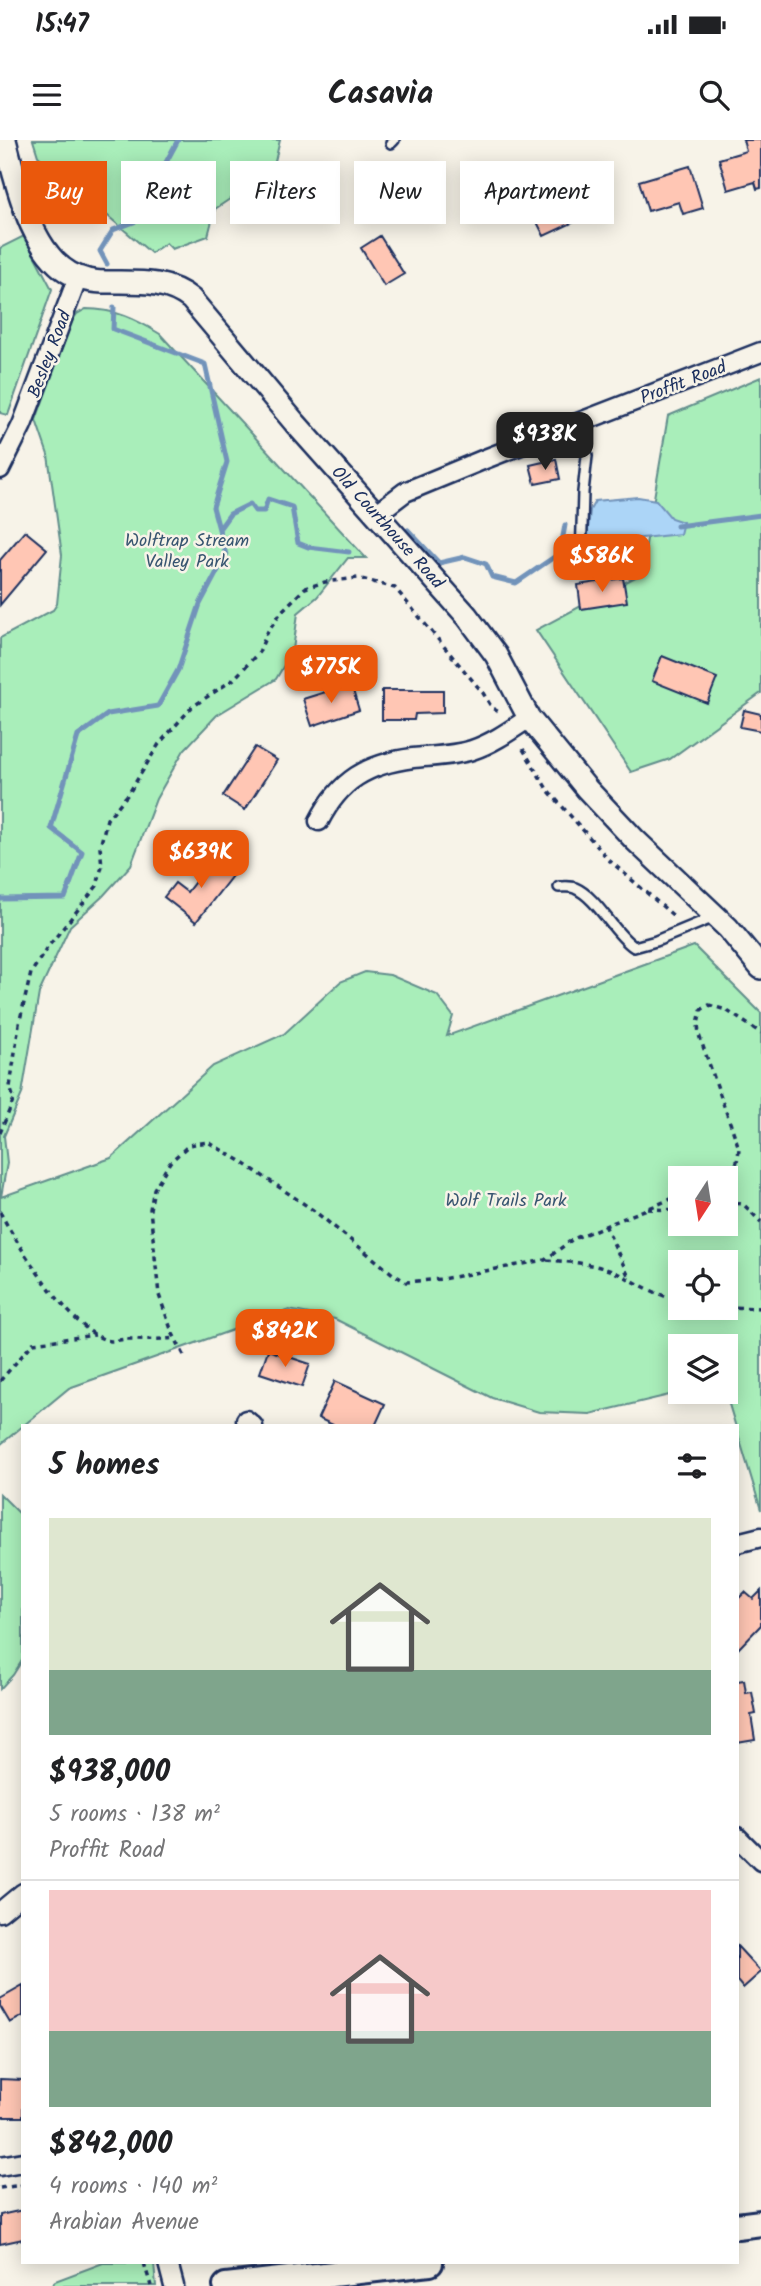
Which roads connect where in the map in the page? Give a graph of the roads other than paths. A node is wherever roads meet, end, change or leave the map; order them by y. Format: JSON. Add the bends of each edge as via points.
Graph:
{"nodes":[{"id":1,"x":5,"y":140,"type":"edge"},
{"id":2,"x":78,"y":277,"type":"junction"},
{"id":3,"x":761,"y":352,"type":"edge"},
{"id":4,"x":579,"y":423,"type":"junction"},
{"id":5,"x":0,"y":469,"type":"edge"},
{"id":6,"x":376,"y":514,"type":"junction"},
{"id":7,"x":581,"y":560,"type":"dead end"},
{"id":8,"x":528,"y":718,"type":"junction"},
{"id":9,"x":319,"y":821,"type":"dead end"},
{"id":10,"x":559,"y":887,"type":"dead end"},
{"id":11,"x":716,"y":916,"type":"junction"},
{"id":12,"x":761,"y":968,"type":"edge"},
{"id":13,"x":761,"y":1537,"type":"edge"},
{"id":14,"x":739,"y":1542,"type":"edge"},
{"id":15,"x":739,"y":1839,"type":"edge"},
{"id":16,"x":761,"y":1861,"type":"edge"},
{"id":17,"x":21,"y":1896,"type":"edge"},
{"id":18,"x":0,"y":1912,"type":"edge"},
{"id":19,"x":21,"y":2162,"type":"edge"},
{"id":20,"x":0,"y":2166,"type":"edge"},
{"id":21,"x":761,"y":2223,"type":"edge"},
{"id":22,"x":739,"y":2226,"type":"edge"},
{"id":23,"x":168,"y":2264,"type":"edge"},
{"id":24,"x":421,"y":2264,"type":"edge"},
{"id":25,"x":174,"y":2286,"type":"edge"},
{"id":26,"x":226,"y":2286,"type":"edge"}],
"edges":[{"from":1,"to":2,"type":"street","name":"Old Courthouse Road","via":[[43,247],[55,262]]},
{"from":2,"to":5,"type":"street","name":"Besley Road","via":[[22,425]]},
{"from":2,"to":6,"type":"street","name":"Old Courthouse Road","via":[[94,282],[153,282],[185,294]]},
{"from":3,"to":4,"type":"street","name":"Proffit Road"},
{"from":4,"to":6,"type":"street","name":"Proffit Road","via":[[405,492]]},
{"from":4,"to":7,"type":"lane","via":[[587,456]]},
{"from":6,"to":8,"type":"street","name":"Old Courthouse Road","via":[[467,616],[496,655]]},
{"from":8,"to":9,"type":"street","via":[[472,750],[411,758],[356,775],[340,788]]},
{"from":8,"to":11,"type":"street","name":"Old Courthouse Road","via":[[609,814]]},
{"from":10,"to":11,"type":"lane","via":[[573,887],[586,895],[634,947]]},
{"from":11,"to":12,"type":"street","name":"Old Courthouse Road"},
{"from":13,"to":14,"type":"street"},
{"from":15,"to":16,"type":"street"},
{"from":17,"to":18,"type":"street"},
{"from":19,"to":20,"type":"street"},
{"from":21,"to":22,"type":"main road"},
{"from":23,"to":25,"type":"street"},
{"from":24,"to":26,"type":"main road"}]}
